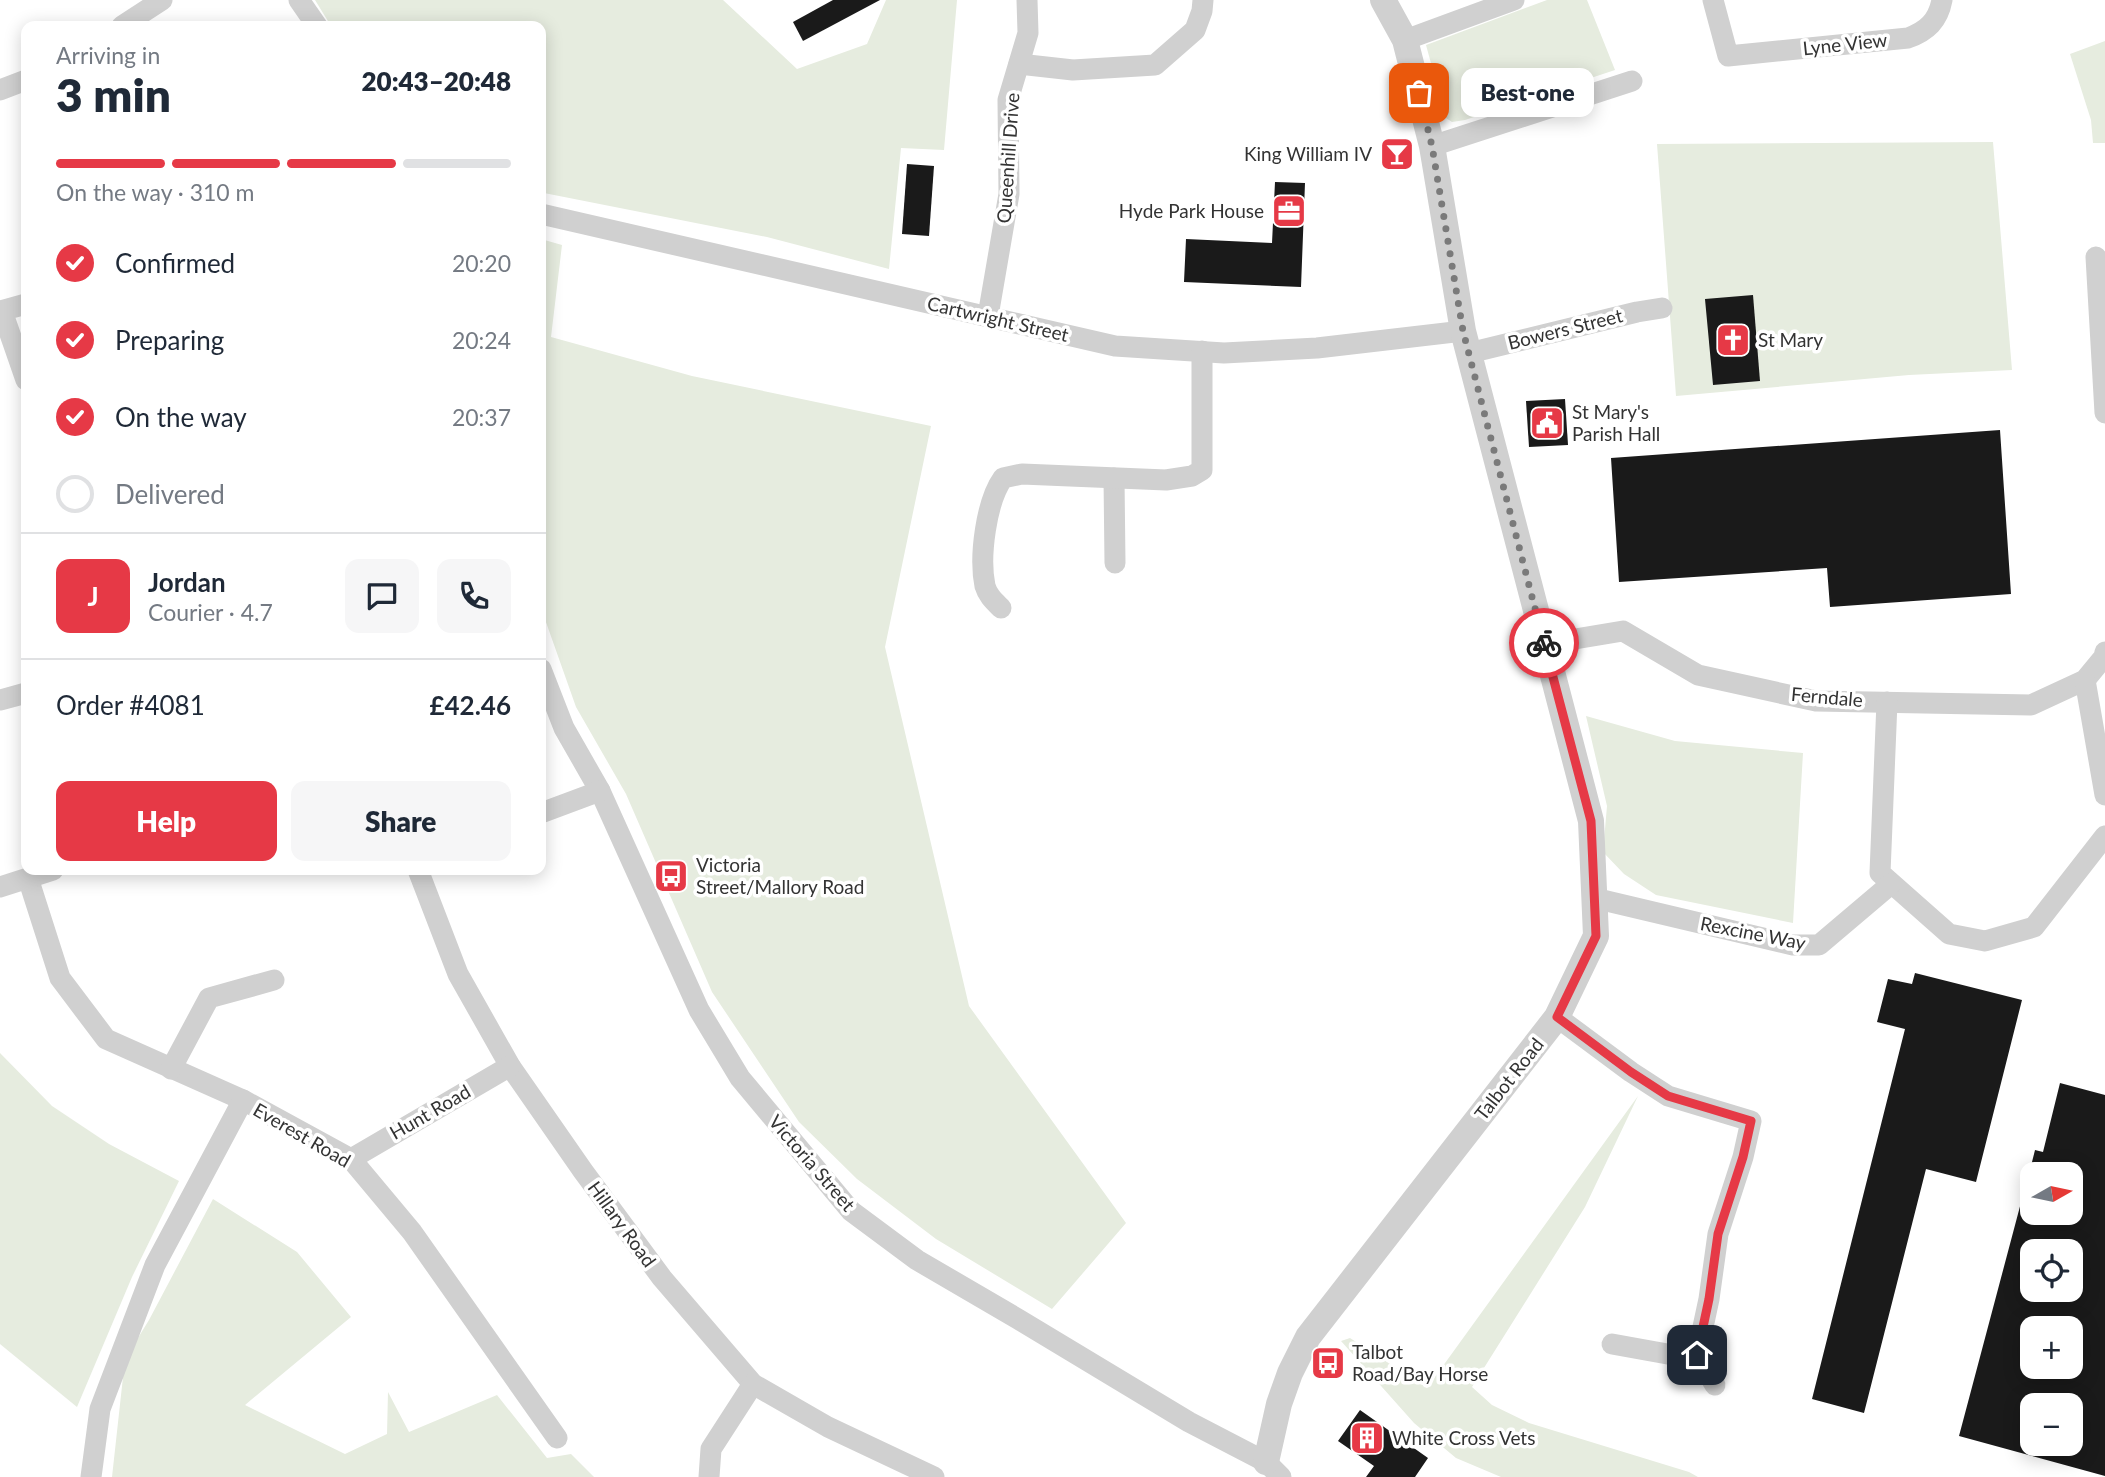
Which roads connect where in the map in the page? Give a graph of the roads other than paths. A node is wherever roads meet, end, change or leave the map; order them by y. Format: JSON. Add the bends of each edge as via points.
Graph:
{"nodes":[{"id":1,"x":162,"y":0,"type":"edge"},
{"id":2,"x":299,"y":0,"type":"edge"},
{"id":3,"x":1027,"y":0,"type":"edge"},
{"id":4,"x":1203,"y":0,"type":"edge"},
{"id":5,"x":1384,"y":0,"type":"edge"},
{"id":6,"x":1514,"y":0,"type":"edge"},
{"id":7,"x":1713,"y":0,"type":"edge"},
{"id":8,"x":1942,"y":0,"type":"edge"},
{"id":9,"x":130,"y":21,"type":"edge"},
{"id":10,"x":314,"y":21,"type":"edge"},
{"id":11,"x":1405,"y":40,"type":"junction"},
{"id":12,"x":1019,"y":64,"type":"junction"},
{"id":13,"x":1632,"y":80,"type":"dead end"},
{"id":14,"x":21,"y":82,"type":"edge"},
{"id":15,"x":0,"y":90,"type":"edge"},
{"id":16,"x":1432,"y":146,"type":"junction"},
{"id":17,"x":546,"y":215,"type":"edge"},
{"id":18,"x":2096,"y":257,"type":"dead end"},
{"id":19,"x":2101,"y":282,"type":"edge"},
{"id":20,"x":21,"y":305,"type":"edge"},
{"id":21,"x":1662,"y":308,"type":"dead end"},
{"id":22,"x":1,"y":311,"type":"edge"},
{"id":23,"x":988,"y":316,"type":"junction"},
{"id":24,"x":1466,"y":342,"type":"junction"},
{"id":25,"x":1202,"y":351,"type":"junction"},
{"id":26,"x":21,"y":366,"type":"edge"},
{"id":27,"x":2105,"y":413,"type":"edge"},
{"id":28,"x":1114,"y":478,"type":"junction"},
{"id":29,"x":1115,"y":563,"type":"dead end"},
{"id":30,"x":1001,"y":608,"type":"dead end"},
{"id":31,"x":1545,"y":644,"type":"junction"},
{"id":32,"x":2105,"y":652,"type":"edge"},
{"id":33,"x":2085,"y":680,"type":"junction"},
{"id":34,"x":546,"y":682,"type":"edge"},
{"id":35,"x":21,"y":695,"type":"edge"},
{"id":36,"x":0,"y":701,"type":"edge"},
{"id":37,"x":1887,"y":702,"type":"junction"},
{"id":38,"x":600,"y":792,"type":"junction"},
{"id":39,"x":2105,"y":794,"type":"edge"},
{"id":40,"x":546,"y":811,"type":"edge"},
{"id":41,"x":2105,"y":836,"type":"edge"},
{"id":42,"x":37,"y":875,"type":"edge"},
{"id":43,"x":420,"y":875,"type":"edge"},
{"id":44,"x":28,"y":878,"type":"junction"},
{"id":45,"x":1891,"y":884,"type":"junction"},
{"id":46,"x":0,"y":887,"type":"edge"},
{"id":47,"x":1594,"y":898,"type":"junction"},
{"id":48,"x":274,"y":980,"type":"dead end"},
{"id":49,"x":1557,"y":1017,"type":"junction"},
{"id":50,"x":510,"y":1066,"type":"junction"},
{"id":51,"x":171,"y":1069,"type":"junction"},
{"id":52,"x":243,"y":1100,"type":"junction"},
{"id":53,"x":351,"y":1159,"type":"junction"},
{"id":54,"x":1612,"y":1344,"type":"dead end"},
{"id":55,"x":1697,"y":1355,"type":"junction"},
{"id":56,"x":753,"y":1384,"type":"junction"},
{"id":57,"x":1715,"y":1385,"type":"dead end"},
{"id":58,"x":557,"y":1438,"type":"dead end"},
{"id":59,"x":1273,"y":1469,"type":"edge"},
{"id":60,"x":91,"y":1477,"type":"edge"},
{"id":61,"x":709,"y":1477,"type":"edge"},
{"id":62,"x":934,"y":1477,"type":"edge"}],
"edges":[{"from":1,"to":9,"type":"street"},
{"from":2,"to":10,"type":"street"},
{"from":3,"to":12,"type":"street","name":"Queenhill Drive","via":[[1028,33]]},
{"from":4,"to":12,"type":"street","via":[[1195,30],[1155,65],[1073,70]]},
{"from":5,"to":11,"type":"street","name":"Talbot Road"},
{"from":6,"to":11,"type":"street"},
{"from":7,"to":8,"type":"street","name":"Lyne View","via":[[1728,56],[1908,38],[1933,24]]},
{"from":11,"to":16,"type":"street","name":"Talbot Road"},
{"from":12,"to":23,"type":"street","name":"Queenhill Drive","via":[[1008,100],[1009,194]]},
{"from":13,"to":16,"type":"street"},
{"from":14,"to":15,"type":"street"},
{"from":16,"to":24,"type":"street","name":"Talbot Road"},
{"from":17,"to":23,"type":"street","name":"Cartwright Street"},
{"from":18,"to":19,"type":"street"},
{"from":19,"to":27,"type":"street"},
{"from":20,"to":22,"type":"street"},
{"from":21,"to":24,"type":"street","name":"Bowers Street"},
{"from":22,"to":26,"type":"street"},
{"from":23,"to":25,"type":"street","name":"Cartwright Street","via":[[1115,346]]},
{"from":24,"to":25,"type":"street","name":"Cartwright Street"},
{"from":24,"to":31,"type":"street","name":"Talbot Road"},
{"from":25,"to":28,"type":"street","via":[[1202,470],[1166,480]]},
{"from":28,"to":29,"type":"street"},
{"from":28,"to":30,"type":"street","via":[[1022,474],[1003,478],[992,500],[983,566],[989,596]]},
{"from":31,"to":37,"type":"street","name":"Ferndale","via":[[1623,631],[1698,675],[1816,701]]},
{"from":31,"to":47,"type":"street","name":"Talbot Road","via":[[1591,821]]},
{"from":32,"to":33,"type":"street","name":"Ferndale"},
{"from":33,"to":37,"type":"street","name":"Ferndale","via":[[2031,705]]},
{"from":33,"to":39,"type":"street"},
{"from":34,"to":38,"type":"street","name":"Victoria Street","via":[[564,728]]},
{"from":35,"to":36,"type":"street"},
{"from":37,"to":45,"type":"street","via":[[1880,873]]},
{"from":38,"to":40,"type":"street"},
{"from":38,"to":59,"type":"street","name":"Victoria Street","via":[[699,1010],[740,1078],[851,1211],[917,1261]]},
{"from":41,"to":45,"type":"street","via":[[2034,927],[1984,941],[1949,934]]},
{"from":42,"to":44,"type":"street"},
{"from":43,"to":50,"type":"street","name":"Hillary Road","via":[[458,974]]},
{"from":44,"to":46,"type":"street"},
{"from":44,"to":51,"type":"street","name":"Everest Road","via":[[60,978],[68,989],[106,1039]]},
{"from":45,"to":47,"type":"street","name":"Rexcine Way","via":[[1819,945],[1793,945]]},
{"from":47,"to":49,"type":"street","name":"Talbot Road","via":[[1596,936]]},
{"from":48,"to":51,"type":"street","via":[[209,998]]},
{"from":49,"to":55,"type":"street","via":[[1668,1096],[1751,1121],[1718,1234]]},
{"from":49,"to":59,"type":"street","name":"Talbot Road","via":[[1308,1337],[1279,1404]]},
{"from":50,"to":53,"type":"street","name":"Hunt Road"},
{"from":50,"to":56,"type":"street","name":"Hillary Road","via":[[662,1278]]},
{"from":51,"to":52,"type":"street","name":"Everest Road"},
{"from":52,"to":53,"type":"street","name":"Everest Road"},
{"from":52,"to":60,"type":"street","via":[[155,1265],[100,1409]]},
{"from":53,"to":58,"type":"street","name":"Everest Road","via":[[412,1232]]},
{"from":54,"to":55,"type":"street"},
{"from":55,"to":57,"type":"street"},
{"from":56,"to":61,"type":"street","via":[[711,1449]]},
{"from":56,"to":62,"type":"street","name":"Hillary Road","via":[[828,1427]]}]}
